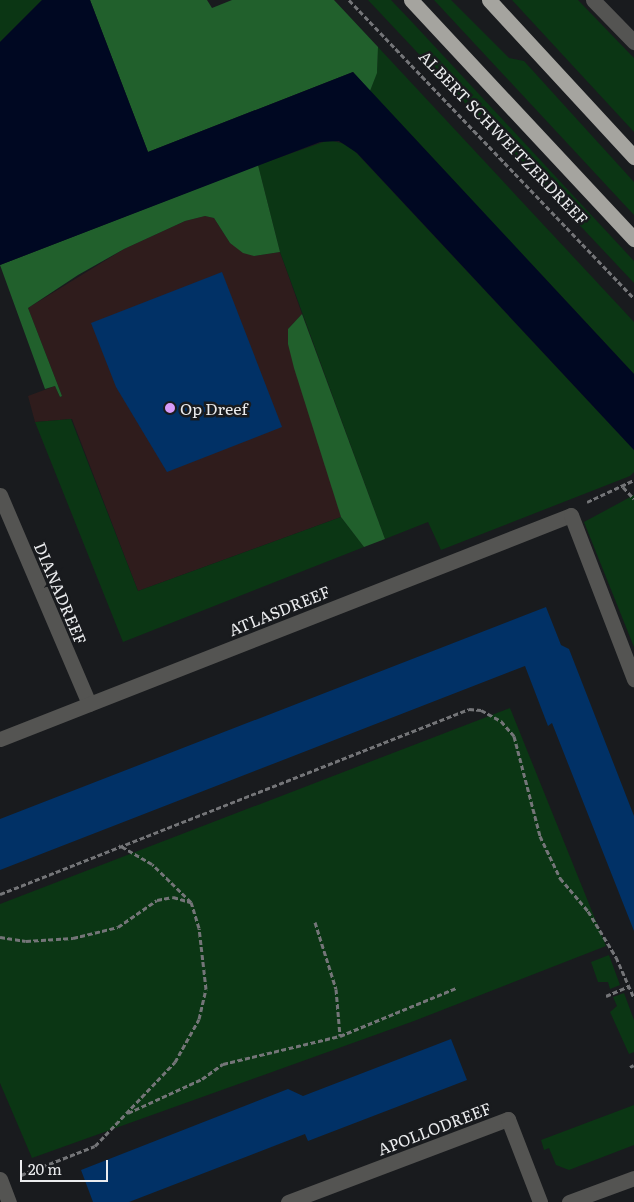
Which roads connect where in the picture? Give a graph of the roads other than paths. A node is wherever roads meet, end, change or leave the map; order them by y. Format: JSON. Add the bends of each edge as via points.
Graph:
{"nodes":[{"id":1,"x":411,"y":0,"type":"edge"},
{"id":2,"x":489,"y":0,"type":"edge"},
{"id":3,"x":593,"y":0,"type":"edge"},
{"id":4,"x":634,"y":42,"type":"edge"},
{"id":5,"x":634,"y":157,"type":"edge"},
{"id":6,"x":634,"y":239,"type":"edge"},
{"id":7,"x":0,"y":495,"type":"edge"},
{"id":8,"x":634,"y":679,"type":"edge"},
{"id":9,"x":89,"y":704,"type":"junction"},
{"id":10,"x":0,"y":739,"type":"edge"},
{"id":11,"x":634,"y":1178,"type":"edge"},
{"id":12,"x":1,"y":1181,"type":"edge"},
{"id":13,"x":8,"y":1202,"type":"edge"},
{"id":14,"x":288,"y":1202,"type":"edge"},
{"id":15,"x":540,"y":1202,"type":"edge"},
{"id":16,"x":569,"y":1202,"type":"edge"}],
"edges":[{"from":1,"to":6,"type":"highway","name":"ALBERT SCHWEITZERDREEF"},
{"from":2,"to":5,"type":"highway"},
{"from":3,"to":4,"type":"street"},
{"from":7,"to":9,"type":"street","name":"DIANADREEF"},
{"from":8,"to":9,"type":"street","name":"ATLASDREEF","via":[[576,510]]},
{"from":9,"to":10,"type":"street","name":"ATLASDREEF"},
{"from":11,"to":16,"type":"street"},
{"from":12,"to":13,"type":"street"},
{"from":14,"to":15,"type":"street","name":"APOLLODREEF","via":[[508,1119]]}]}
